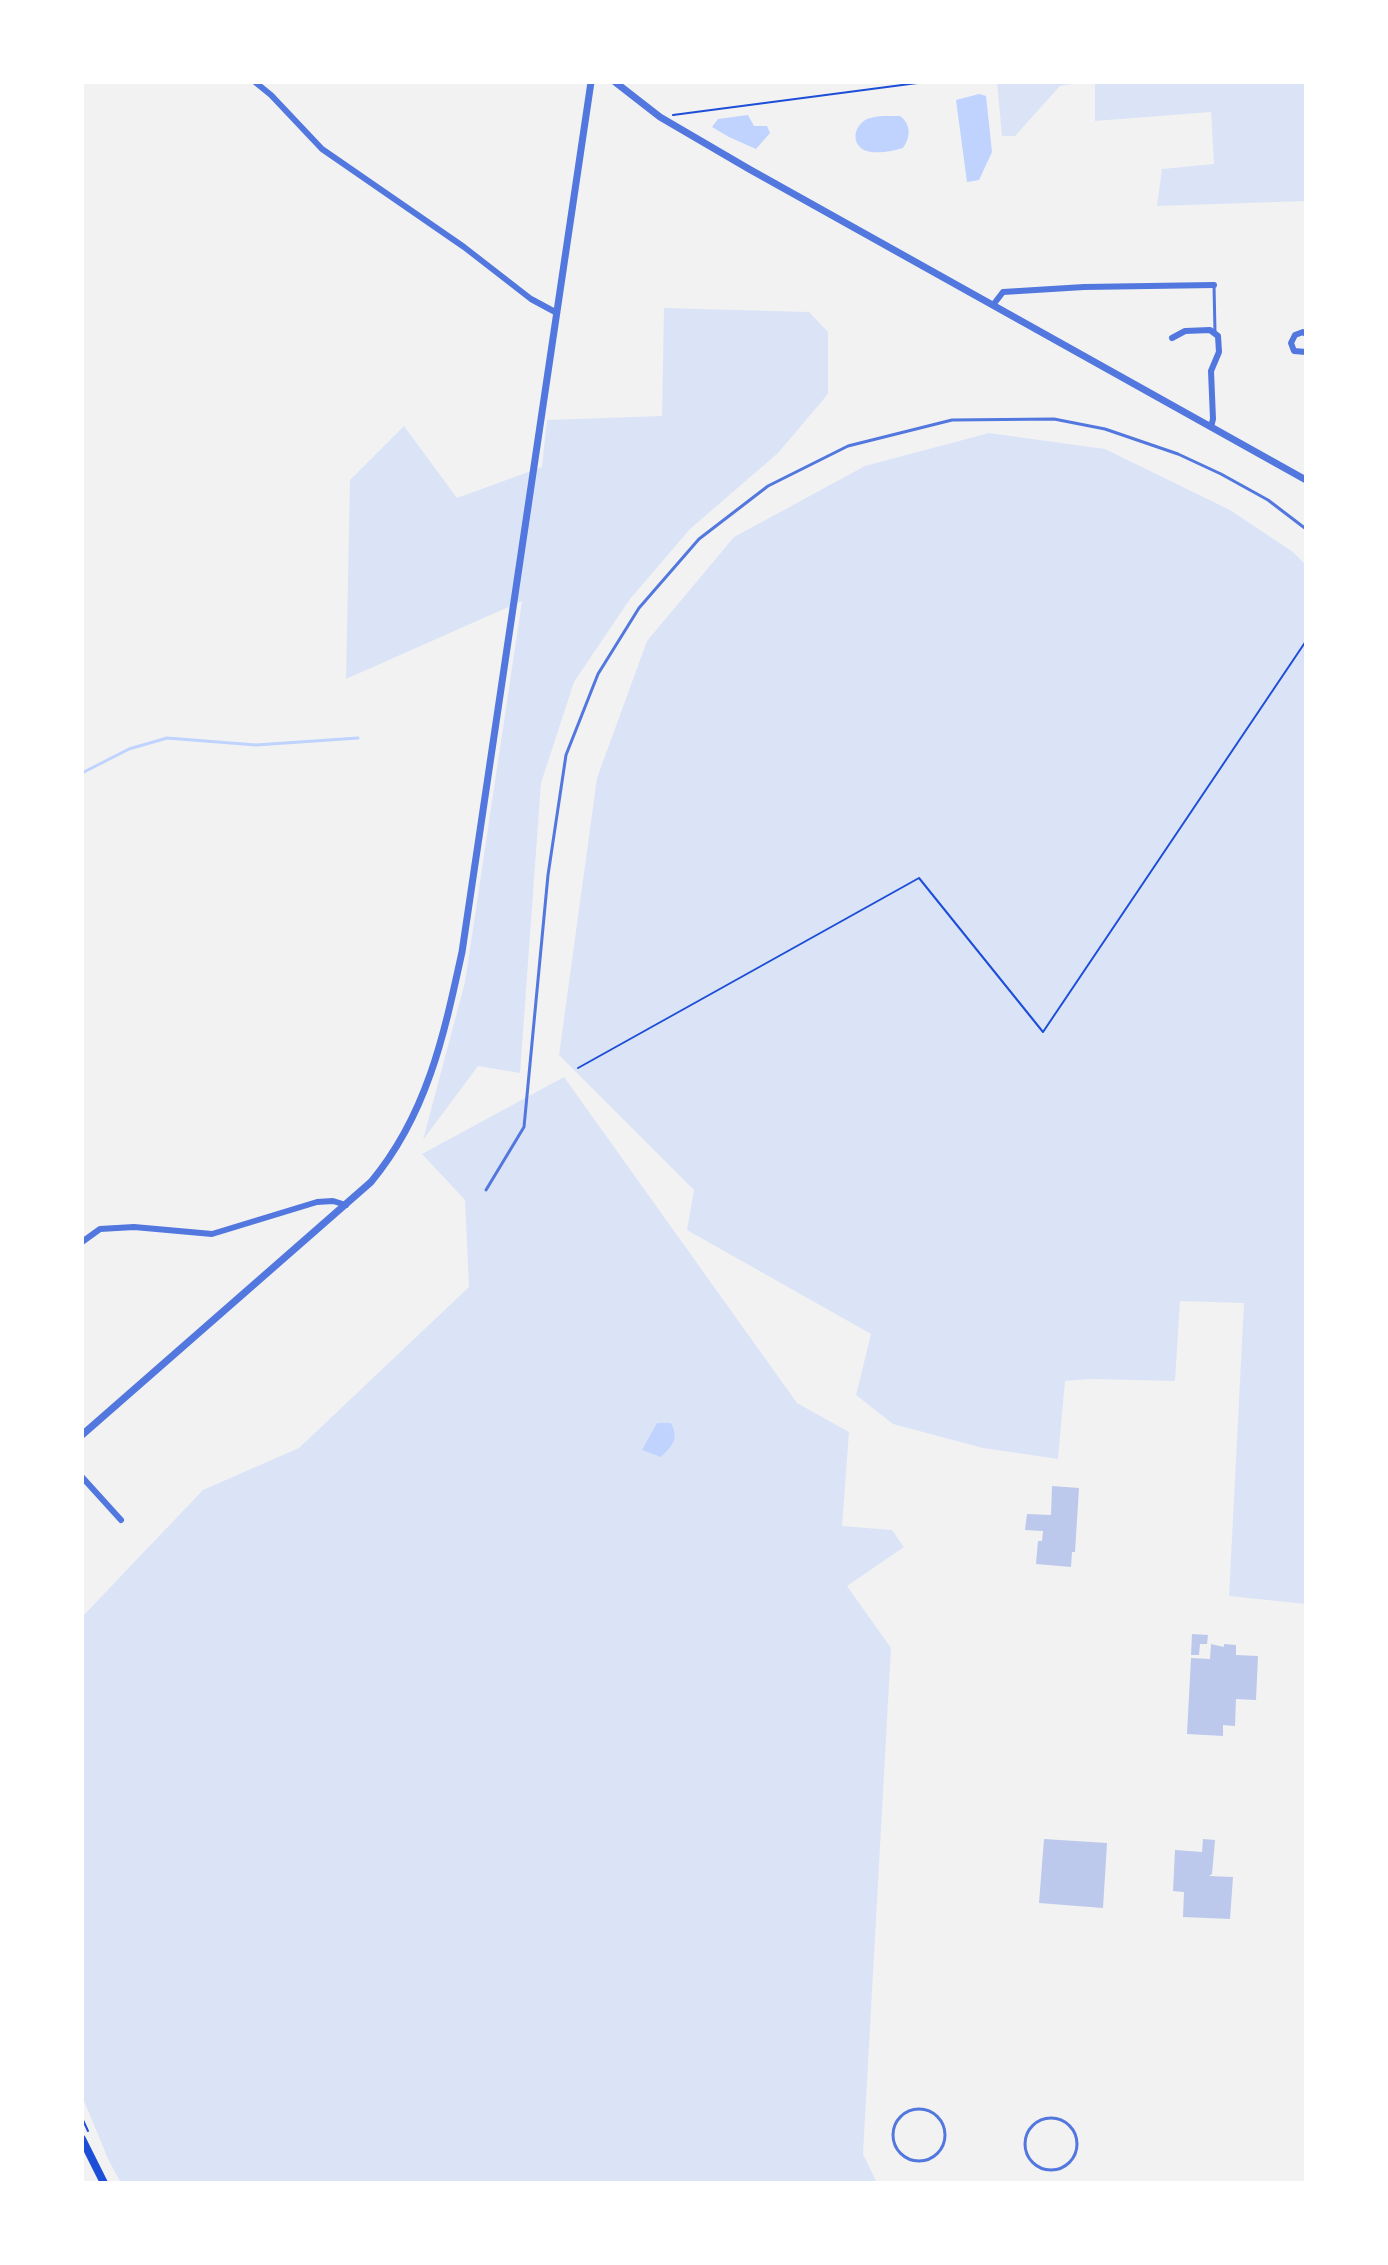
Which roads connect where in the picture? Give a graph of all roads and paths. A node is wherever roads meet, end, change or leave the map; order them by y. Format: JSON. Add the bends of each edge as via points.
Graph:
{"nodes":[{"id":1,"x":255,"y":82,"type":"edge"},
{"id":2,"x":591,"y":82,"type":"edge"},
{"id":3,"x":615,"y":82,"type":"edge"},
{"id":4,"x":925,"y":82,"type":"edge"},
{"id":5,"x":660,"y":117,"type":"junction"},
{"id":6,"x":1214,"y":285,"type":"joint"},
{"id":7,"x":993,"y":305,"type":"junction"},
{"id":8,"x":557,"y":313,"type":"junction"},
{"id":9,"x":1215,"y":332,"type":"junction"},
{"id":10,"x":1306,"y":334,"type":"edge"},
{"id":11,"x":1172,"y":338,"type":"dead end"},
{"id":12,"x":1306,"y":352,"type":"edge"},
{"id":13,"x":1211,"y":427,"type":"junction"},
{"id":14,"x":1306,"y":480,"type":"edge"},
{"id":15,"x":1306,"y":529,"type":"edge"},
{"id":16,"x":1306,"y":641,"type":"edge"},
{"id":17,"x":578,"y":1068,"type":"dead end"},
{"id":18,"x":486,"y":1190,"type":"dead end"},
{"id":19,"x":346,"y":1205,"type":"junction"},
{"id":20,"x":82,"y":1242,"type":"edge"},
{"id":21,"x":82,"y":1435,"type":"edge"},
{"id":22,"x":82,"y":1477,"type":"edge"},
{"id":23,"x":121,"y":1520,"type":"dead end"},
{"id":24,"x":82,"y":2139,"type":"edge"},
{"id":25,"x":938,"y":2153,"type":"joint"},
{"id":26,"x":1058,"y":2169,"type":"joint"},
{"id":27,"x":104,"y":2183,"type":"edge"}],
"edges":[{"from":1,"to":8,"type":"street","via":[[322,149]]},
{"from":2,"to":8,"type":"street"},
{"from":3,"to":5,"type":"street"},
{"from":4,"to":5,"type":"path"},
{"from":5,"to":7,"type":"street"},
{"from":6,"to":7,"type":"street","via":[[1003,292]]},
{"from":6,"to":9,"type":"lane"},
{"from":7,"to":13,"type":"street"},
{"from":8,"to":19,"type":"street","via":[[462,952],[442,1045],[400,1143]]},
{"from":9,"to":11,"type":"street","via":[[1185,331]]},
{"from":9,"to":13,"type":"street","via":[[1219,352],[1211,371]]},
{"from":10,"to":12,"type":"street","via":[[1295,335],[1291,343],[1294,351]]},
{"from":13,"to":14,"type":"street"},
{"from":15,"to":18,"type":"lane","via":[[1221,474],[1105,429],[1054,419],[952,420],[848,446],[768,486],[699,539],[639,608],[598,674],[566,755],[524,1127]]},
{"from":16,"to":17,"type":"path","via":[[1043,1032],[919,878]]},
{"from":19,"to":20,"type":"street","via":[[317,1202],[212,1234],[100,1229]]},
{"from":19,"to":21,"type":"street"},
{"from":22,"to":23,"type":"street"},
{"from":24,"to":27,"type":"main road"},
{"from":25,"to":25,"type":"lane","via":[[914,2161],[899,2152],[893,2137],[903,2115],[927,2110],[941,2121],[945,2137]]},
{"from":26,"to":26,"type":"lane","via":[[1034,2164],[1026,2150],[1027,2134],[1046,2118],[1063,2121],[1075,2134],[1076,2152]]}]}
